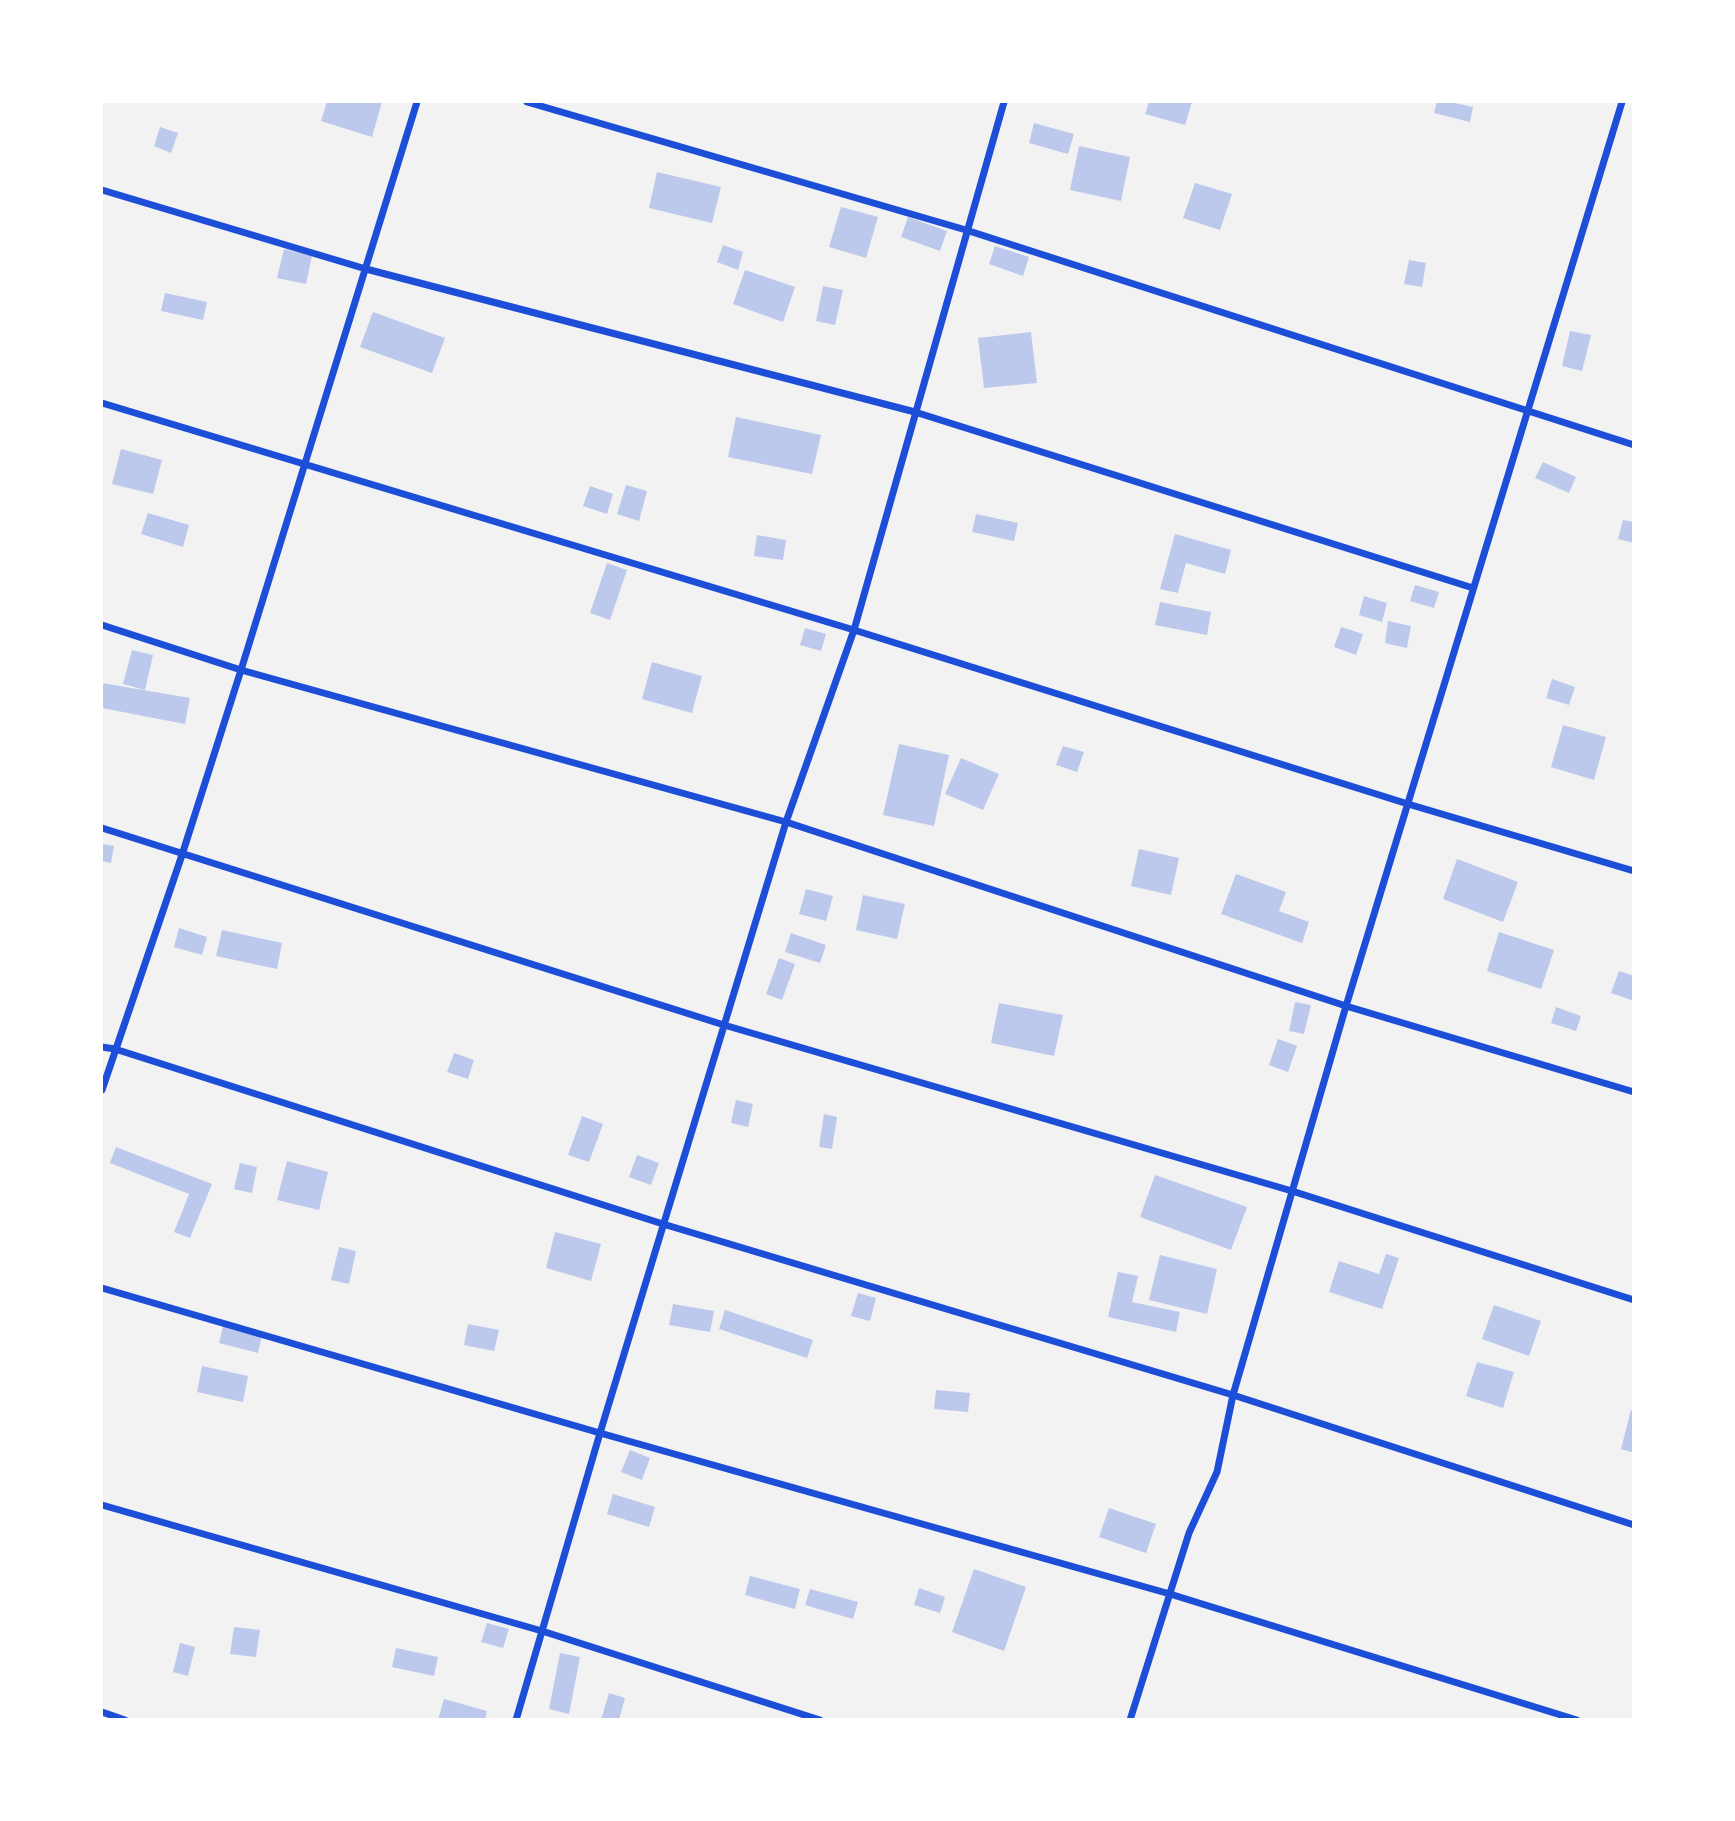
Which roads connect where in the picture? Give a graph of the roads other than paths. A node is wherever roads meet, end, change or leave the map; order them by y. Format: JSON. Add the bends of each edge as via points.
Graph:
{"nodes":[{"id":1,"x":417,"y":102,"type":"edge"},
{"id":2,"x":527,"y":102,"type":"edge"},
{"id":3,"x":1004,"y":102,"type":"edge"},
{"id":4,"x":1622,"y":102,"type":"edge"},
{"id":5,"x":102,"y":190,"type":"edge"},
{"id":6,"x":966,"y":230,"type":"junction"},
{"id":7,"x":366,"y":269,"type":"junction"},
{"id":8,"x":102,"y":403,"type":"edge"},
{"id":9,"x":915,"y":412,"type":"junction"},
{"id":10,"x":1526,"y":412,"type":"junction"},
{"id":11,"x":1633,"y":445,"type":"edge"},
{"id":12,"x":306,"y":465,"type":"junction"},
{"id":13,"x":1473,"y":588,"type":"junction"},
{"id":14,"x":102,"y":625,"type":"edge"},
{"id":15,"x":854,"y":630,"type":"junction"},
{"id":16,"x":242,"y":670,"type":"junction"},
{"id":17,"x":1408,"y":804,"type":"junction"},
{"id":18,"x":786,"y":822,"type":"junction"},
{"id":19,"x":102,"y":828,"type":"edge"},
{"id":20,"x":182,"y":855,"type":"junction"},
{"id":21,"x":1633,"y":871,"type":"edge"},
{"id":22,"x":1346,"y":1006,"type":"junction"},
{"id":23,"x":724,"y":1025,"type":"junction"},
{"id":24,"x":102,"y":1047,"type":"edge"},
{"id":25,"x":115,"y":1049,"type":"junction"},
{"id":26,"x":102,"y":1090,"type":"edge"},
{"id":27,"x":1633,"y":1092,"type":"edge"},
{"id":28,"x":1292,"y":1191,"type":"junction"},
{"id":29,"x":663,"y":1224,"type":"junction"},
{"id":30,"x":102,"y":1288,"type":"edge"},
{"id":31,"x":1633,"y":1300,"type":"edge"},
{"id":32,"x":1233,"y":1395,"type":"junction"},
{"id":33,"x":600,"y":1433,"type":"junction"},
{"id":34,"x":102,"y":1505,"type":"edge"},
{"id":35,"x":1633,"y":1525,"type":"edge"},
{"id":36,"x":1170,"y":1594,"type":"junction"},
{"id":37,"x":542,"y":1631,"type":"junction"},
{"id":38,"x":102,"y":1712,"type":"edge"},
{"id":39,"x":125,"y":1720,"type":"edge"},
{"id":40,"x":516,"y":1720,"type":"edge"},
{"id":41,"x":820,"y":1720,"type":"edge"},
{"id":42,"x":1130,"y":1720,"type":"edge"},
{"id":43,"x":1577,"y":1720,"type":"edge"}],
"edges":[{"from":1,"to":7,"type":"street"},
{"from":2,"to":6,"type":"street"},
{"from":3,"to":6,"type":"street"},
{"from":4,"to":10,"type":"street"},
{"from":5,"to":7,"type":"street"},
{"from":6,"to":9,"type":"street"},
{"from":6,"to":10,"type":"street"},
{"from":7,"to":9,"type":"street"},
{"from":7,"to":12,"type":"street"},
{"from":8,"to":12,"type":"street"},
{"from":9,"to":13,"type":"street"},
{"from":9,"to":15,"type":"street"},
{"from":10,"to":11,"type":"street"},
{"from":10,"to":13,"type":"street"},
{"from":12,"to":15,"type":"street"},
{"from":12,"to":16,"type":"street"},
{"from":13,"to":17,"type":"street"},
{"from":14,"to":16,"type":"street"},
{"from":15,"to":17,"type":"street"},
{"from":15,"to":18,"type":"street"},
{"from":16,"to":18,"type":"street"},
{"from":16,"to":20,"type":"street"},
{"from":17,"to":21,"type":"street"},
{"from":17,"to":22,"type":"street"},
{"from":18,"to":22,"type":"street"},
{"from":18,"to":23,"type":"street"},
{"from":19,"to":20,"type":"street"},
{"from":20,"to":23,"type":"street"},
{"from":20,"to":25,"type":"street"},
{"from":22,"to":27,"type":"street"},
{"from":22,"to":28,"type":"street"},
{"from":23,"to":28,"type":"street"},
{"from":23,"to":29,"type":"street"},
{"from":24,"to":25,"type":"street"},
{"from":25,"to":26,"type":"street"},
{"from":25,"to":29,"type":"street"},
{"from":28,"to":31,"type":"street"},
{"from":28,"to":32,"type":"street"},
{"from":29,"to":32,"type":"street"},
{"from":29,"to":33,"type":"street"},
{"from":30,"to":33,"type":"street"},
{"from":32,"to":35,"type":"street"},
{"from":32,"to":36,"type":"street","via":[[1217,1472],[1189,1532]]},
{"from":33,"to":36,"type":"street"},
{"from":33,"to":37,"type":"street"},
{"from":34,"to":37,"type":"street"},
{"from":36,"to":42,"type":"street"},
{"from":36,"to":43,"type":"street"},
{"from":37,"to":40,"type":"street"},
{"from":37,"to":41,"type":"street"},
{"from":38,"to":39,"type":"street"}]}
